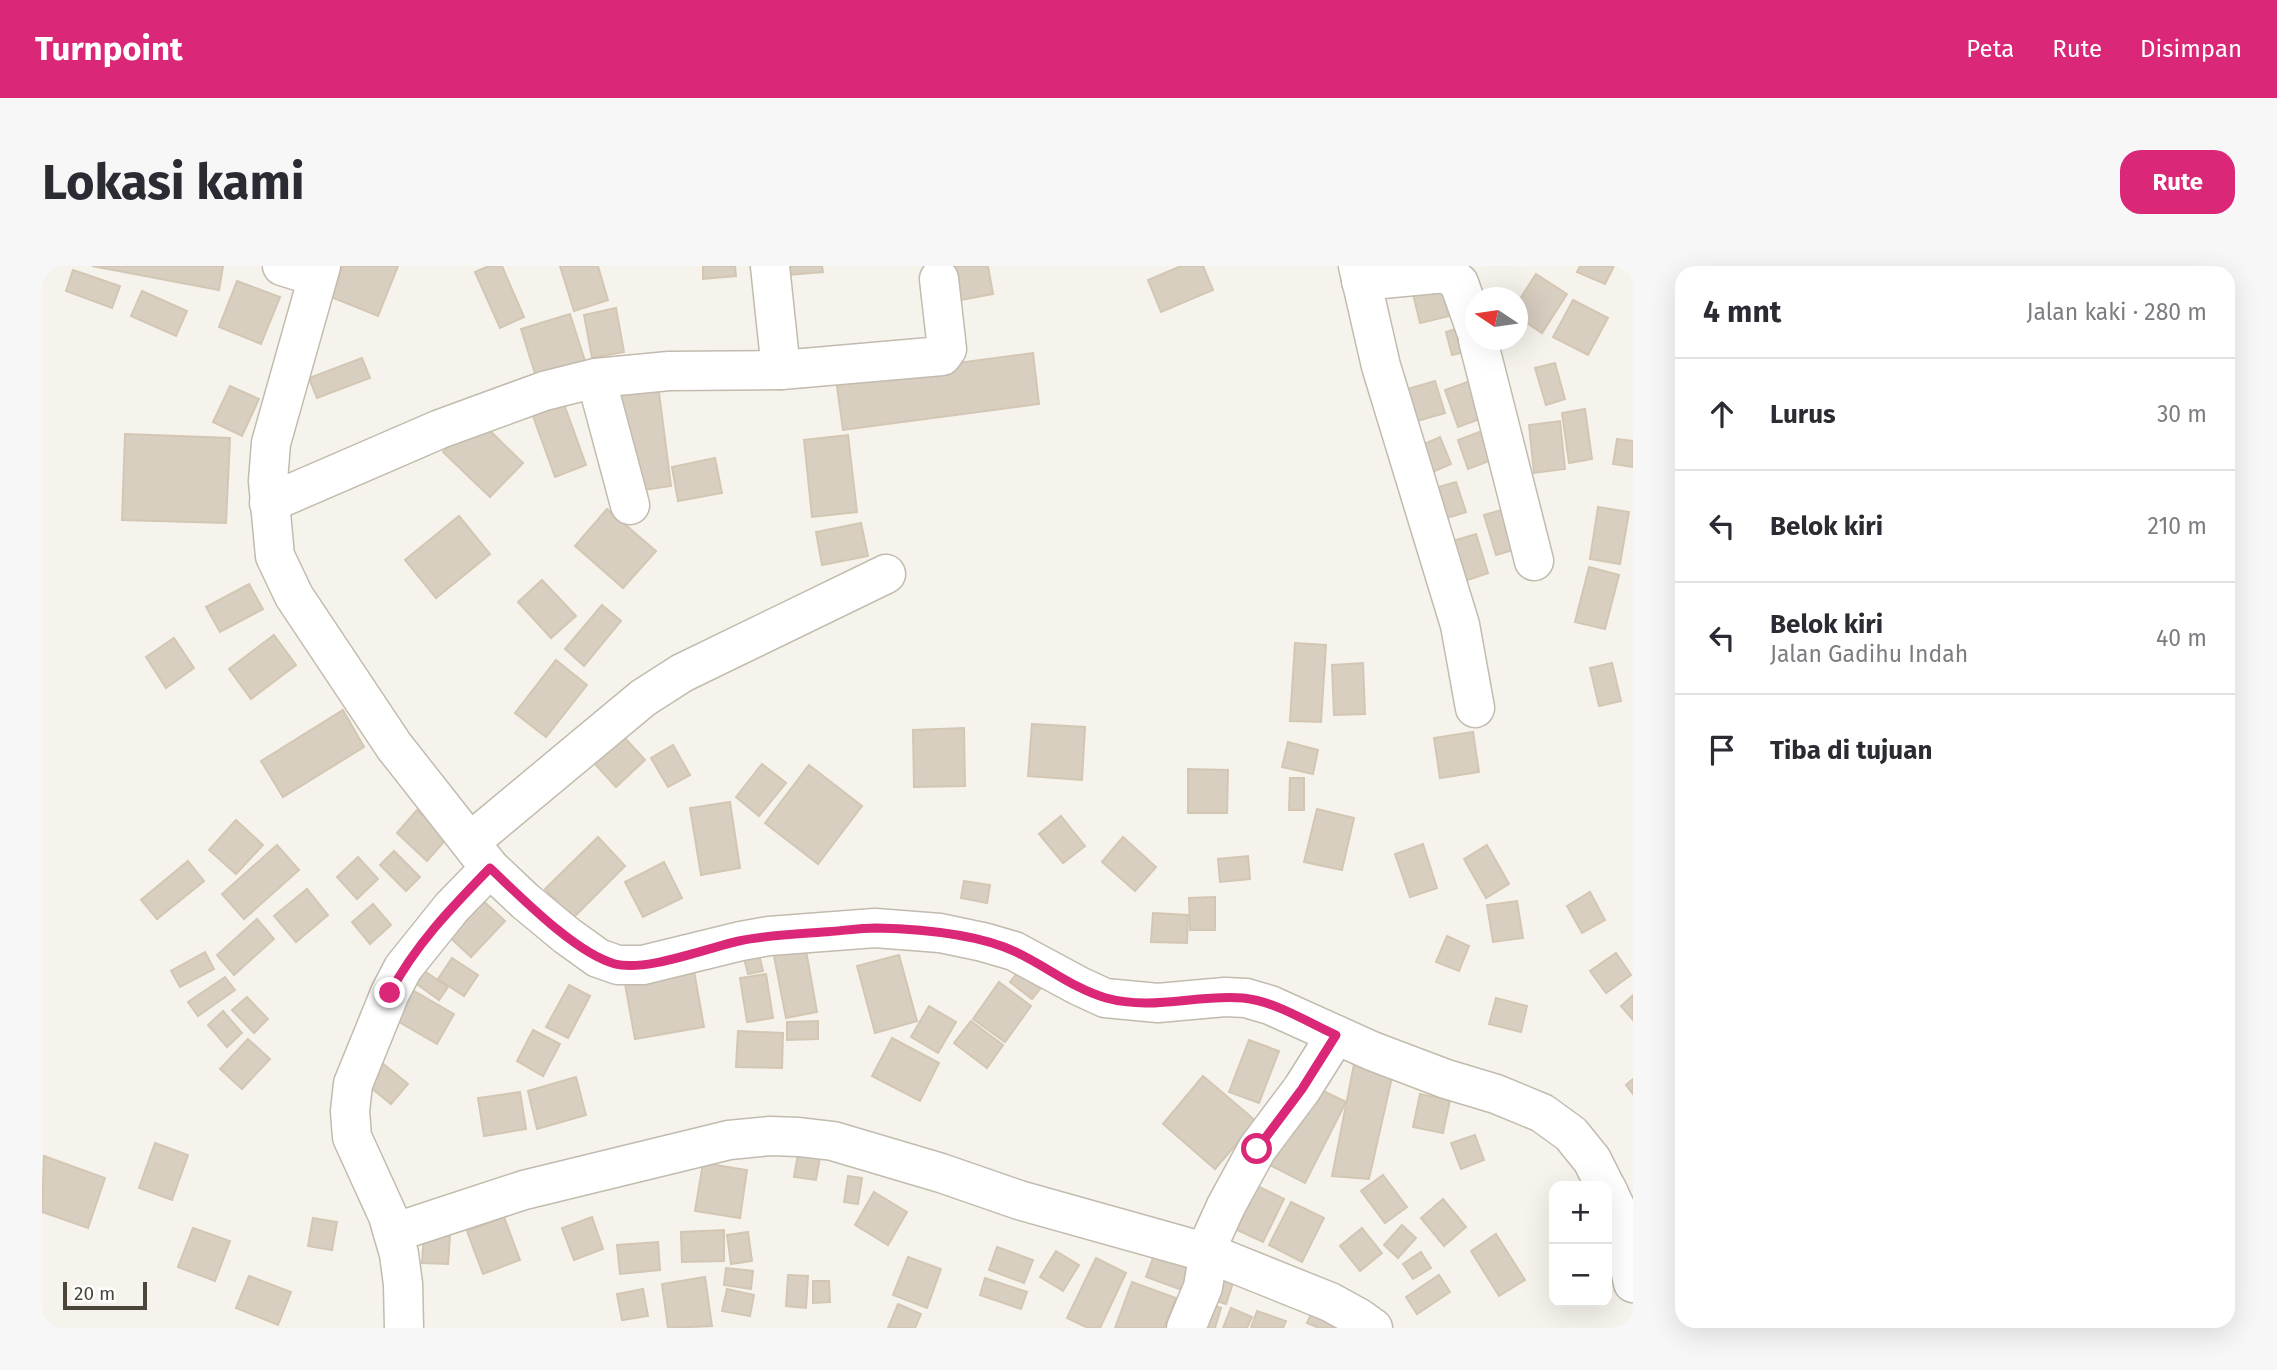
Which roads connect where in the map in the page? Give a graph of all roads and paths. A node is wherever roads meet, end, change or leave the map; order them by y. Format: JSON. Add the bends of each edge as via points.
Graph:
{"nodes":[{"id":1,"x":770,"y":266,"type":"edge"},
{"id":2,"x":307,"y":270,"type":"edge"},
{"id":3,"x":1360,"y":274,"type":"edge"},
{"id":4,"x":939,"y":279,"type":"dead end"},
{"id":5,"x":1465,"y":301,"type":"edge"},
{"id":6,"x":1481,"y":350,"type":"edge"},
{"id":7,"x":781,"y":370,"type":"junction"},
{"id":8,"x":596,"y":378,"type":"junction"},
{"id":9,"x":269,"y":503,"type":"junction"},
{"id":10,"x":630,"y":505,"type":"dead end"},
{"id":11,"x":1534,"y":561,"type":"dead end"},
{"id":12,"x":886,"y":574,"type":"dead end"},
{"id":13,"x":1475,"y":708,"type":"dead end"},
{"id":14,"x":480,"y":855,"type":"junction"},
{"id":15,"x":1336,"y":1035,"type":"junction"},
{"id":16,"x":1602,"y":1181,"type":"edge"},
{"id":17,"x":1612,"y":1200,"type":"edge"},
{"id":18,"x":387,"y":1216,"type":"junction"},
{"id":19,"x":1209,"y":1246,"type":"junction"},
{"id":20,"x":1633,"y":1283,"type":"edge"},
{"id":21,"x":404,"y":1328,"type":"edge"},
{"id":22,"x":1186,"y":1328,"type":"edge"},
{"id":23,"x":1373,"y":1328,"type":"edge"}],
"edges":[{"from":1,"to":7,"type":"street"},
{"from":2,"to":9,"type":"street","via":[[271,443]]},
{"from":3,"to":5,"type":"street","via":[[1446,273],[1459,283]]},
{"from":3,"to":13,"type":"street","via":[[1381,366],[1460,625]]},
{"from":4,"to":7,"type":"street","via":[[947,349],[942,356]]},
{"from":6,"to":11,"type":"street"},
{"from":7,"to":8,"type":"street","via":[[669,371]]},
{"from":8,"to":9,"type":"street","via":[[544,391],[440,429]]},
{"from":8,"to":10,"type":"street"},
{"from":9,"to":14,"type":"street","via":[[275,556],[294,596],[394,746]]},
{"from":12,"to":14,"type":"street","via":[[682,673],[643,698]]},
{"from":14,"to":15,"type":"street","via":[[566,935],[598,958],[618,965],[643,965],[769,936],[875,928],[940,933],[1014,951],[1105,998],[1158,1003],[1246,998]]},
{"from":14,"to":18,"type":"street","via":[[452,907],[403,968],[353,1084],[352,1137]]},
{"from":15,"to":16,"type":"street","via":[[1542,1113],[1571,1133]]},
{"from":15,"to":19,"type":"street","via":[[1257,1149]]},
{"from":17,"to":20,"type":"street"},
{"from":18,"to":19,"type":"street","via":[[524,1190],[729,1140],[799,1137],[833,1141],[1019,1200]]},
{"from":18,"to":21,"type":"street","via":[[399,1254]]},
{"from":19,"to":22,"type":"street","via":[[1203,1287]]},
{"from":19,"to":23,"type":"street","via":[[1330,1302]]}]}
